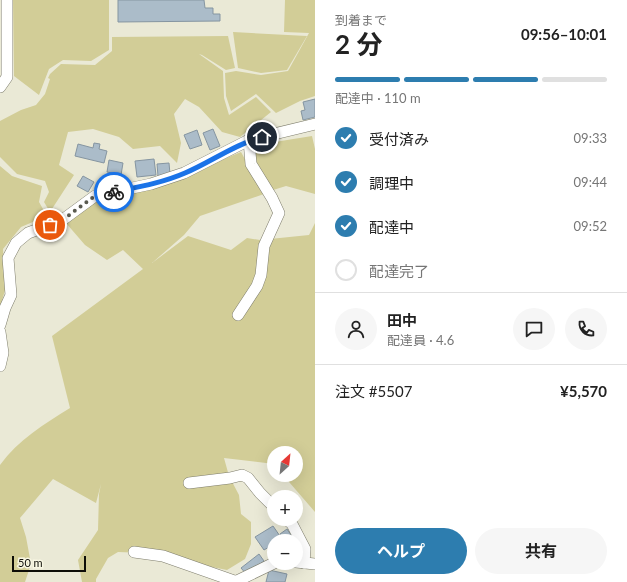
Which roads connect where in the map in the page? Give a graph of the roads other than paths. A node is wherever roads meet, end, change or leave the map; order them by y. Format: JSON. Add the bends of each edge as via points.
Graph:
{"nodes":[{"id":1,"x":7,"y":0,"type":"edge"},
{"id":2,"x":0,"y":87,"type":"edge"},
{"id":3,"x":315,"y":124,"type":"edge"},
{"id":4,"x":249,"y":140,"type":"junction"},
{"id":5,"x":238,"y":314,"type":"dead end"},
{"id":6,"x":0,"y":325,"type":"edge"},
{"id":7,"x":0,"y":332,"type":"edge"},
{"id":8,"x":0,"y":366,"type":"edge"},
{"id":9,"x":189,"y":483,"type":"dead end"},
{"id":10,"x":267,"y":499,"type":"edge"},
{"id":11,"x":293,"y":526,"type":"edge"},
{"id":12,"x":134,"y":552,"type":"dead end"},
{"id":13,"x":305,"y":563,"type":"edge"},
{"id":14,"x":267,"y":566,"type":"edge"},
{"id":15,"x":236,"y":582,"type":"edge"}],
"edges":[{"from":1,"to":2,"type":"street","via":[[7,77]]},
{"from":3,"to":4,"type":"street"},
{"from":4,"to":5,"type":"street","via":[[251,164],[278,213],[264,246],[261,275],[257,286]]},
{"from":4,"to":6,"type":"street","via":[[184,173],[151,184],[95,196],[61,221],[28,233],[16,243],[8,258],[11,295]]},
{"from":7,"to":8,"type":"street","via":[[3,353]]},
{"from":9,"to":10,"type":"street","via":[[242,475],[248,478]]},
{"from":11,"to":13,"type":"street","via":[[305,549]]},
{"from":12,"to":15,"type":"street","via":[[163,556]]},
{"from":14,"to":15,"type":"street"}]}
